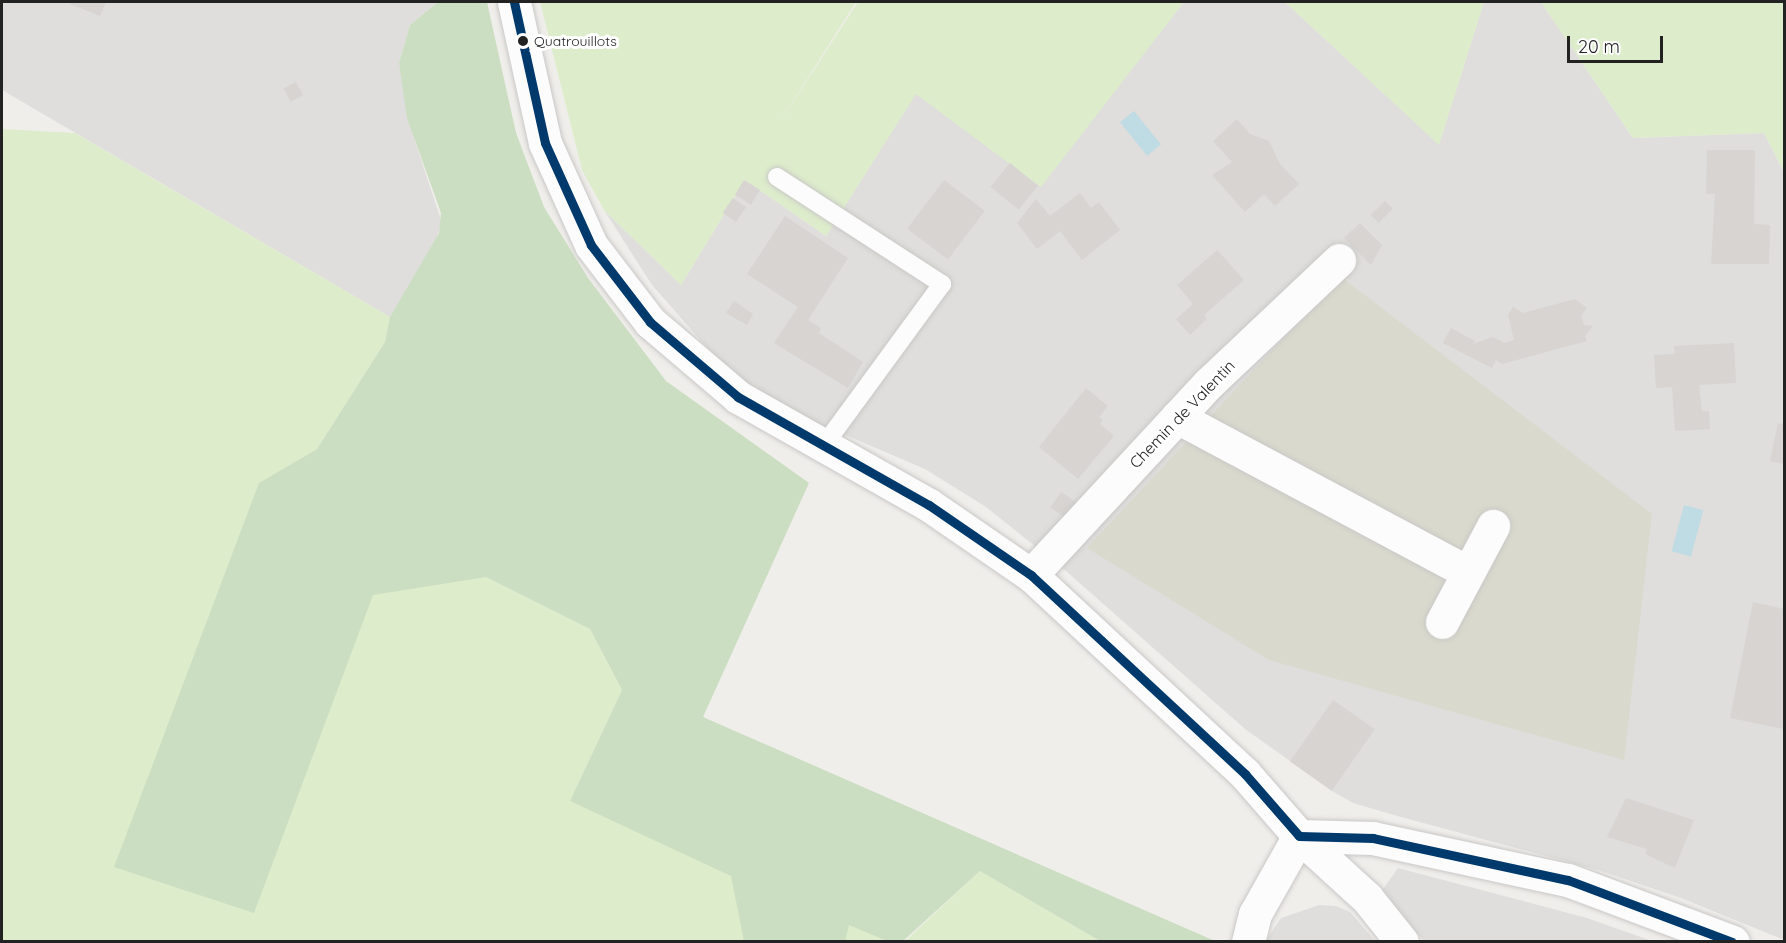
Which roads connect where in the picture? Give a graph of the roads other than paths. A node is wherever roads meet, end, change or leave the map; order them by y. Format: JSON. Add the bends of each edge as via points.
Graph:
{"nodes":[{"id":1,"x":514,"y":2,"type":"edge"},
{"id":2,"x":777,"y":177,"type":"dead end"},
{"id":3,"x":1339,"y":260,"type":"dead end"},
{"id":4,"x":1177,"y":417,"type":"junction"},
{"id":5,"x":824,"y":445,"type":"junction"},
{"id":6,"x":1493,"y":526,"type":"dead end"},
{"id":7,"x":1466,"y":571,"type":"junction"},
{"id":8,"x":1031,"y":575,"type":"junction"},
{"id":9,"x":1442,"y":622,"type":"dead end"},
{"id":10,"x":1299,"y":836,"type":"junction"},
{"id":11,"x":1248,"y":942,"type":"edge"},
{"id":12,"x":1402,"y":942,"type":"edge"},
{"id":13,"x":1733,"y":942,"type":"edge"}],
"edges":[{"from":1,"to":5,"type":"street","via":[[545,143],[591,244],[650,322],[738,397]]},
{"from":2,"to":5,"type":"lane","via":[[942,284]]},
{"from":3,"to":4,"type":"street","name":"Chemin de Valentin"},
{"from":4,"to":7,"type":"street"},
{"from":4,"to":8,"type":"street","name":"Chemin de Valentin"},
{"from":5,"to":8,"type":"street","via":[[929,505]]},
{"from":6,"to":7,"type":"street"},
{"from":7,"to":9,"type":"street"},
{"from":8,"to":10,"type":"street","via":[[1245,774]]},
{"from":10,"to":11,"type":"street","via":[[1255,914]]},
{"from":10,"to":12,"type":"street","via":[[1367,898]]},
{"from":10,"to":13,"type":"street","via":[[1373,838],[1568,880]]}]}
